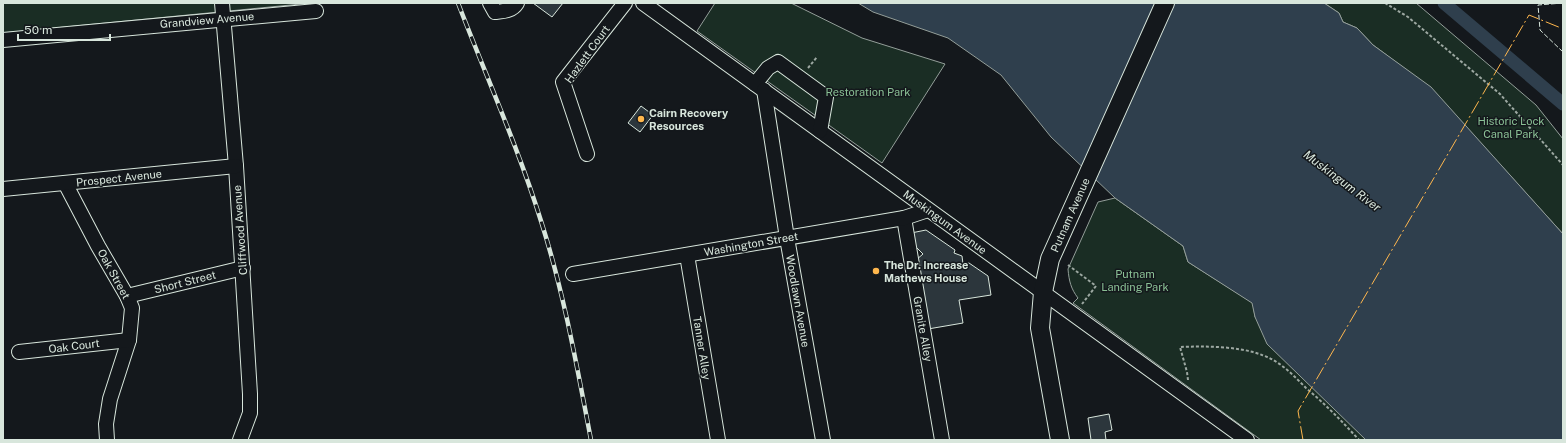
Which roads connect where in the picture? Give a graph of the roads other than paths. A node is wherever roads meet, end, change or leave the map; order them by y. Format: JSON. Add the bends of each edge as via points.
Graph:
{"nodes":[{"id":1,"x":222,"y":3,"type":"edge"},
{"id":2,"x":490,"y":3,"type":"edge"},
{"id":3,"x":517,"y":3,"type":"edge"},
{"id":4,"x":625,"y":3,"type":"edge"},
{"id":5,"x":643,"y":3,"type":"edge"},
{"id":6,"x":1165,"y":3,"type":"edge"},
{"id":7,"x":316,"y":11,"type":"dead end"},
{"id":8,"x":224,"y":18,"type":"junction"},
{"id":9,"x":3,"y":40,"type":"edge"},
{"id":10,"x":760,"y":87,"type":"junction"},
{"id":11,"x":820,"y":131,"type":"junction"},
{"id":12,"x":587,"y":154,"type":"dead end"},
{"id":13,"x":236,"y":166,"type":"junction"},
{"id":14,"x":65,"y":183,"type":"junction"},
{"id":15,"x":3,"y":189,"type":"edge"},
{"id":16,"x":928,"y":210,"type":"junction"},
{"id":17,"x":904,"y":218,"type":"junction"},
{"id":18,"x":787,"y":238,"type":"junction"},
{"id":19,"x":687,"y":255,"type":"junction"},
{"id":20,"x":243,"y":268,"type":"junction"},
{"id":21,"x":573,"y":274,"type":"dead end"},
{"id":22,"x":1043,"y":292,"type":"junction"},
{"id":23,"x":127,"y":296,"type":"junction"},
{"id":24,"x":129,"y":340,"type":"junction"},
{"id":25,"x":19,"y":352,"type":"dead end"},
{"id":26,"x":107,"y":440,"type":"edge"},
{"id":27,"x":240,"y":440,"type":"edge"},
{"id":28,"x":718,"y":440,"type":"edge"},
{"id":29,"x":823,"y":440,"type":"edge"},
{"id":30,"x":942,"y":440,"type":"edge"},
{"id":31,"x":1060,"y":440,"type":"edge"},
{"id":32,"x":1247,"y":440,"type":"edge"}],
"edges":[{"from":1,"to":8,"type":"street","name":"Cliffwood Avenue"},
{"from":2,"to":3,"type":"street","via":[[495,12],[505,11]]},
{"from":4,"to":12,"type":"street","name":"Hazlett Court","via":[[564,82]]},
{"from":5,"to":10,"type":"street","name":"Muskingum Avenue"},
{"from":6,"to":22,"type":"main road","name":"Putnam Avenue","via":[[1050,259]]},
{"from":7,"to":8,"type":"street","name":"Grandview Avenue"},
{"from":8,"to":9,"type":"street","name":"Grandview Avenue"},
{"from":8,"to":13,"type":"street","name":"Cliffwood Avenue"},
{"from":10,"to":11,"type":"street","name":"Muskingum Avenue"},
{"from":10,"to":11,"type":"street","via":[[768,68],[778,62],[826,97]]},
{"from":10,"to":18,"type":"street","name":"Woodlawn Avenue"},
{"from":11,"to":16,"type":"street","name":"Muskingum Avenue"},
{"from":13,"to":14,"type":"street","name":"Prospect Avenue"},
{"from":13,"to":20,"type":"street","name":"Cliffwood Avenue"},
{"from":14,"to":15,"type":"street","name":"Prospect Avenue"},
{"from":14,"to":23,"type":"street","name":"Oak Street"},
{"from":16,"to":17,"type":"street","name":"Washington Street"},
{"from":16,"to":22,"type":"street","name":"Muskingum Avenue"},
{"from":17,"to":18,"type":"street","name":"Washington Street"},
{"from":17,"to":30,"type":"street","name":"Granite Alley"},
{"from":18,"to":19,"type":"street","name":"Washington Street"},
{"from":18,"to":29,"type":"street","name":"Woodlawn Avenue"},
{"from":19,"to":21,"type":"street","name":"Washington Street"},
{"from":19,"to":28,"type":"street","name":"Tanner Alley"},
{"from":20,"to":23,"type":"street","name":"Short Street"},
{"from":20,"to":27,"type":"street","name":"Cliffwood Avenue","via":[[250,413]]},
{"from":22,"to":31,"type":"main road","name":"Putnam Avenue","via":[[1040,328]]},
{"from":22,"to":32,"type":"street","name":"Muskingum Avenue"},
{"from":23,"to":24,"type":"street","name":"Oak Street","via":[[132,308]]},
{"from":24,"to":25,"type":"street","name":"Oak Court"},
{"from":24,"to":26,"type":"street","name":"Oak Street","via":[[110,399],[106,424]]}]}
